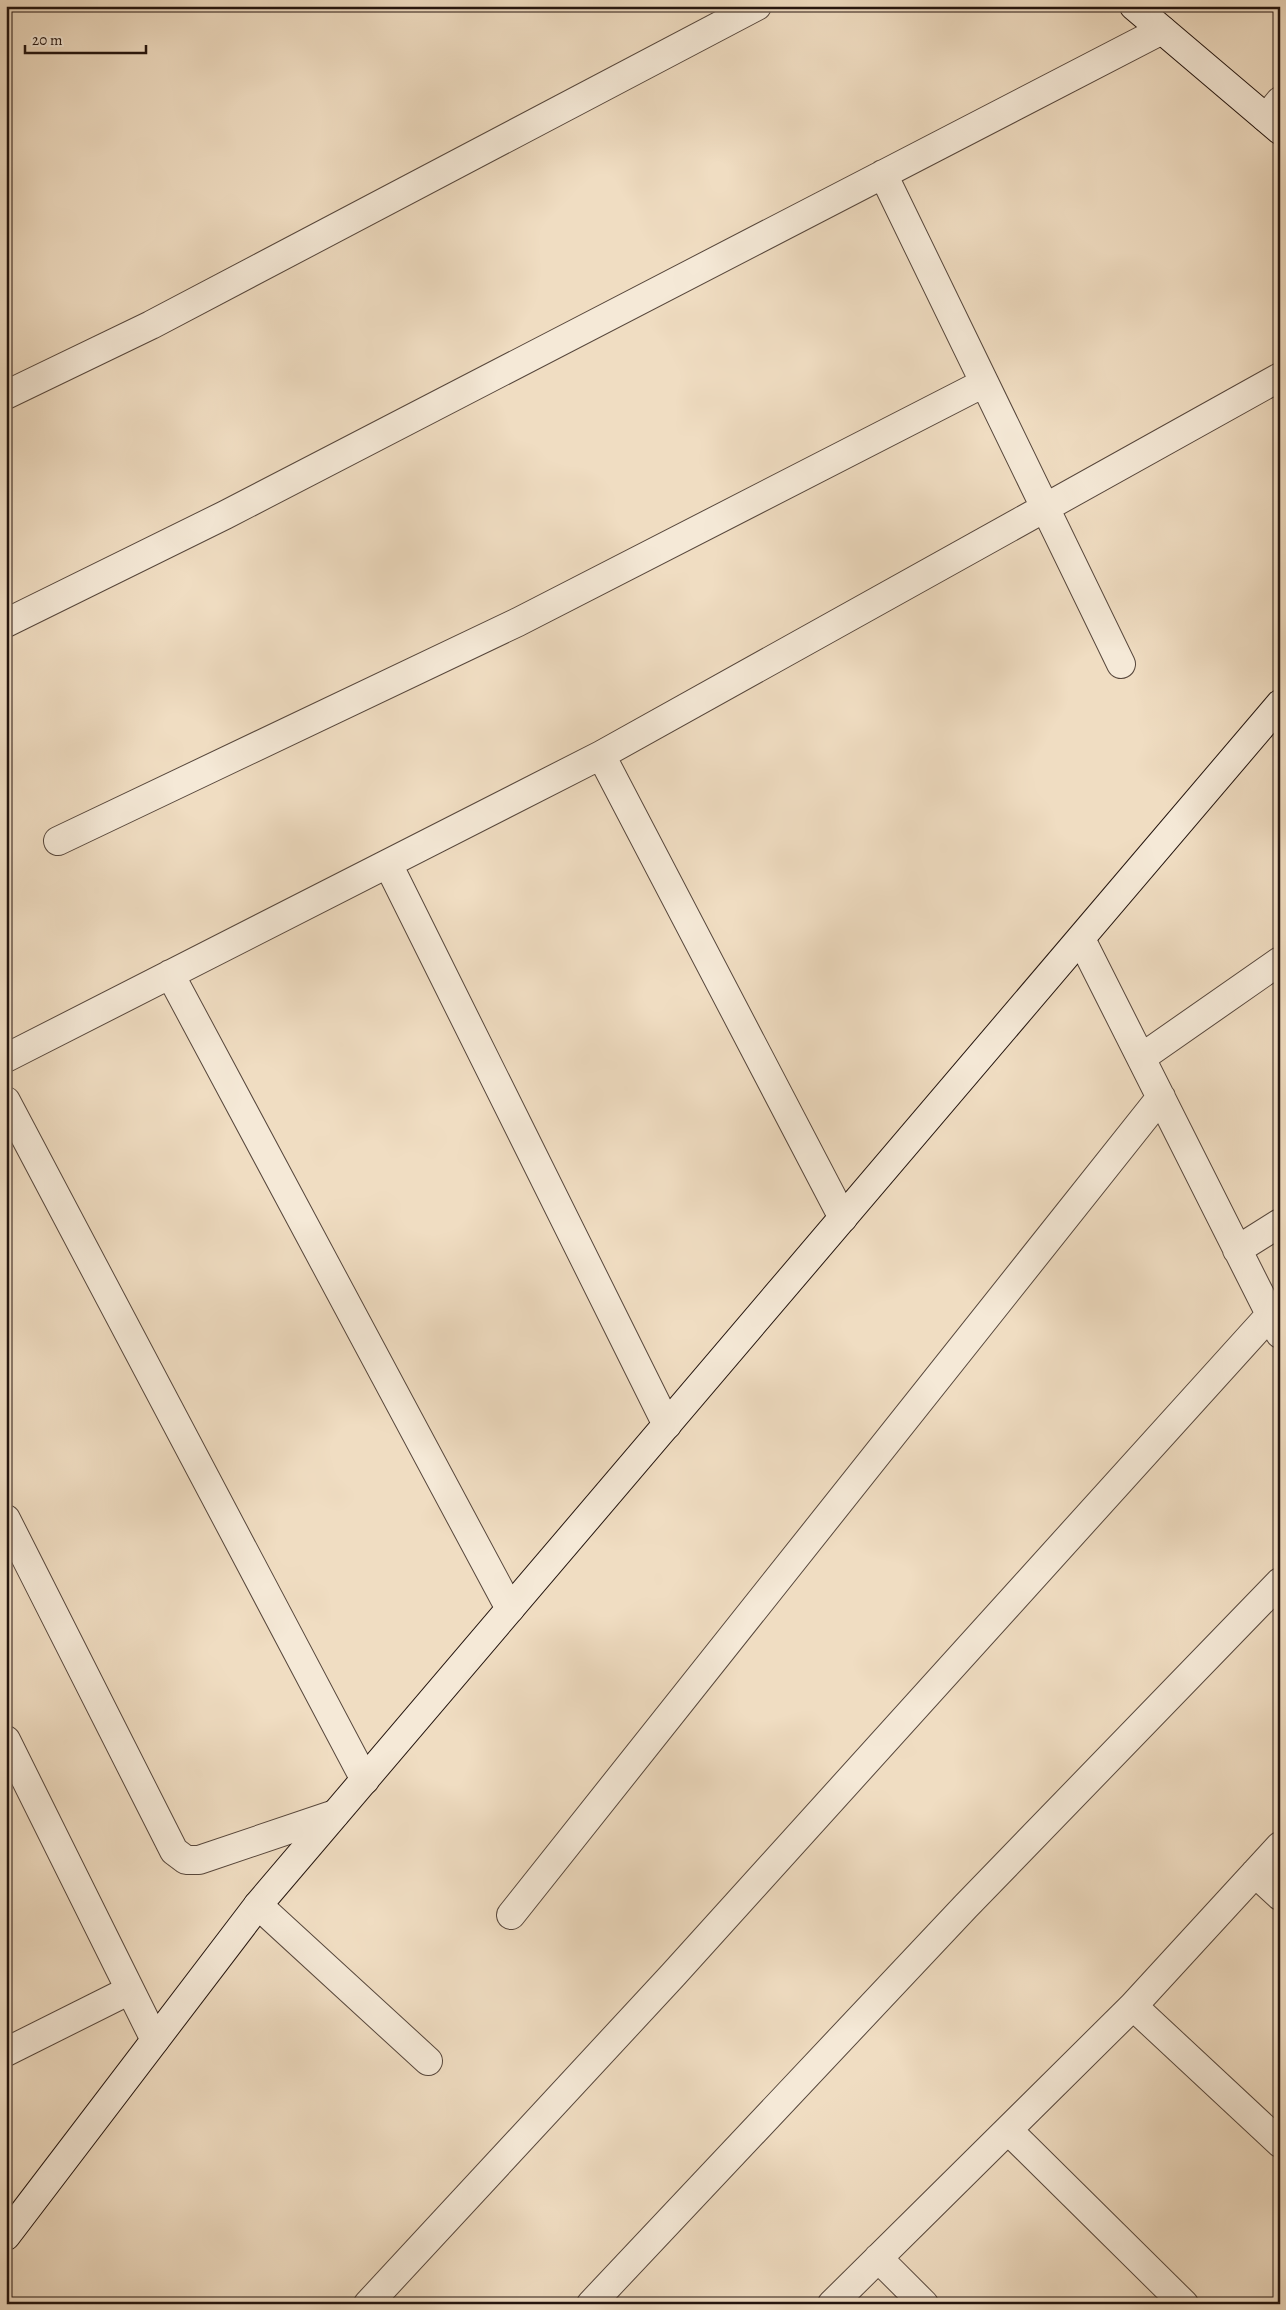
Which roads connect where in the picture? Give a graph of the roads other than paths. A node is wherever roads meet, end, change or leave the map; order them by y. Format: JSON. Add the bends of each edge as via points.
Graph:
{"nodes":[{"id":1,"x":757,"y":6,"type":"edge"},
{"id":2,"x":1134,"y":6,"type":"edge"},
{"id":3,"x":1162,"y":30,"type":"junction"},
{"id":4,"x":1275,"y":116,"type":"edge"},
{"id":5,"x":883,"y":174,"type":"junction"},
{"id":6,"x":1280,"y":377,"type":"edge"},
{"id":7,"x":984,"y":383,"type":"junction"},
{"id":8,"x":6,"y":395,"type":"edge"},
{"id":9,"x":1044,"y":507,"type":"junction"},
{"id":10,"x":6,"y":623,"type":"edge"},
{"id":11,"x":1120,"y":664,"type":"dead end"},
{"id":12,"x":1280,"y":704,"type":"edge"},
{"id":13,"x":602,"y":755,"type":"junction"},
{"id":14,"x":58,"y":841,"type":"dead end"},
{"id":15,"x":388,"y":864,"type":"junction"},
{"id":16,"x":1081,"y":939,"type":"junction"},
{"id":17,"x":1280,"y":961,"type":"edge"},
{"id":18,"x":170,"y":974,"type":"junction"},
{"id":19,"x":6,"y":1058,"type":"edge"},
{"id":20,"x":1141,"y":1058,"type":"junction"},
{"id":21,"x":1161,"y":1097,"type":"junction"},
{"id":22,"x":6,"y":1101,"type":"edge"},
{"id":23,"x":844,"y":1218,"type":"junction"},
{"id":24,"x":1280,"y":1223,"type":"edge"},
{"id":25,"x":1237,"y":1250,"type":"junction"},
{"id":26,"x":1275,"y":1324,"type":"edge"},
{"id":27,"x":667,"y":1426,"type":"junction"},
{"id":28,"x":6,"y":1519,"type":"edge"},
{"id":29,"x":1280,"y":1582,"type":"edge"},
{"id":30,"x":510,"y":1609,"type":"junction"},
{"id":31,"x":6,"y":1740,"type":"edge"},
{"id":32,"x":365,"y":1780,"type":"junction"},
{"id":33,"x":335,"y":1814,"type":"junction"},
{"id":34,"x":1280,"y":1846,"type":"edge"},
{"id":35,"x":1255,"y":1873,"type":"junction"},
{"id":36,"x":1280,"y":1896,"type":"edge"},
{"id":37,"x":258,"y":1905,"type":"junction"},
{"id":38,"x":511,"y":1914,"type":"dead end"},
{"id":39,"x":130,"y":1990,"type":"junction"},
{"id":40,"x":1133,"y":2006,"type":"junction"},
{"id":41,"x":155,"y":2040,"type":"junction"},
{"id":42,"x":6,"y":2052,"type":"edge"},
{"id":43,"x":428,"y":2061,"type":"dead end"},
{"id":44,"x":1008,"y":2130,"type":"junction"},
{"id":45,"x":1280,"y":2143,"type":"edge"},
{"id":46,"x":6,"y":2236,"type":"edge"},
{"id":47,"x":878,"y":2258,"type":"junction"},
{"id":48,"x":368,"y":2304,"type":"edge"},
{"id":49,"x":591,"y":2304,"type":"edge"},
{"id":50,"x":832,"y":2304,"type":"edge"},
{"id":51,"x":924,"y":2304,"type":"edge"},
{"id":52,"x":1184,"y":2304,"type":"edge"}],
"edges":[{"from":1,"to":8,"type":"street","via":[[151,325]]},
{"from":2,"to":3,"type":"street"},
{"from":3,"to":4,"type":"street"},
{"from":3,"to":5,"type":"street"},
{"from":5,"to":7,"type":"street"},
{"from":5,"to":10,"type":"street","via":[[234,511]]},
{"from":6,"to":9,"type":"street"},
{"from":7,"to":9,"type":"street"},
{"from":7,"to":14,"type":"street","via":[[518,622]]},
{"from":9,"to":11,"type":"street"},
{"from":9,"to":13,"type":"street"},
{"from":12,"to":16,"type":"street"},
{"from":13,"to":15,"type":"street"},
{"from":13,"to":23,"type":"street"},
{"from":15,"to":18,"type":"street"},
{"from":15,"to":27,"type":"street"},
{"from":16,"to":20,"type":"street"},
{"from":16,"to":23,"type":"street"},
{"from":17,"to":20,"type":"street"},
{"from":18,"to":19,"type":"street"},
{"from":18,"to":30,"type":"street"},
{"from":20,"to":21,"type":"street"},
{"from":21,"to":25,"type":"street"},
{"from":21,"to":38,"type":"street"},
{"from":22,"to":32,"type":"street"},
{"from":23,"to":27,"type":"street"},
{"from":24,"to":25,"type":"street"},
{"from":25,"to":26,"type":"street"},
{"from":26,"to":48,"type":"street"},
{"from":27,"to":30,"type":"street"},
{"from":28,"to":33,"type":"street","via":[[174,1851],[186,1860],[199,1860]]},
{"from":29,"to":49,"type":"street","via":[[966,1906]]},
{"from":30,"to":32,"type":"street"},
{"from":31,"to":39,"type":"street"},
{"from":32,"to":33,"type":"street"},
{"from":33,"to":37,"type":"street"},
{"from":34,"to":35,"type":"street"},
{"from":35,"to":36,"type":"street"},
{"from":35,"to":40,"type":"street"},
{"from":37,"to":41,"type":"street"},
{"from":37,"to":43,"type":"street"},
{"from":39,"to":41,"type":"street"},
{"from":39,"to":42,"type":"street"},
{"from":40,"to":44,"type":"street"},
{"from":40,"to":45,"type":"street"},
{"from":41,"to":46,"type":"street"},
{"from":44,"to":47,"type":"street"},
{"from":44,"to":52,"type":"street"},
{"from":47,"to":50,"type":"street"},
{"from":47,"to":51,"type":"street"}]}
